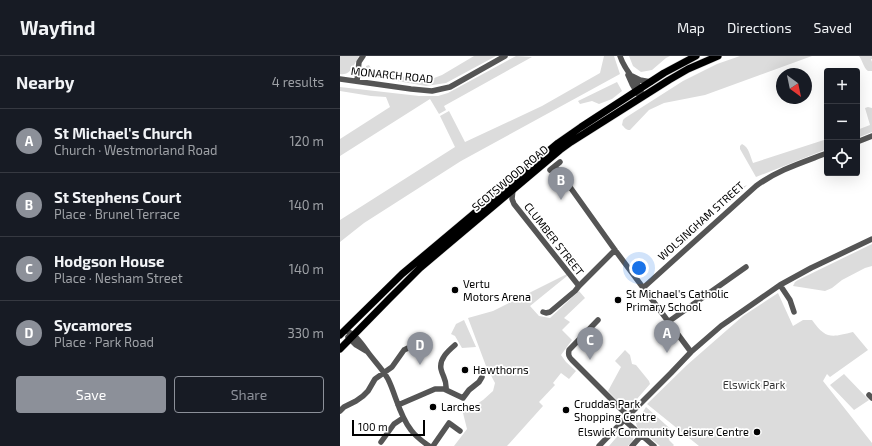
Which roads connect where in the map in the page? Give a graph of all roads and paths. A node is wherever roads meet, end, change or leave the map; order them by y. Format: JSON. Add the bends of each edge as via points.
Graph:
{"nodes":[{"id":1,"x":363,"y":56,"type":"edge"},
{"id":2,"x":506,"y":56,"type":"edge"},
{"id":3,"x":620,"y":56,"type":"edge"},
{"id":4,"x":696,"y":56,"type":"edge"},
{"id":5,"x":718,"y":56,"type":"edge"},
{"id":6,"x":629,"y":73,"type":"junction"},
{"id":7,"x":340,"y":79,"type":"edge"},
{"id":8,"x":357,"y":81,"type":"junction"},
{"id":9,"x":651,"y":82,"type":"junction"},
{"id":10,"x":638,"y":90,"type":"junction"},
{"id":11,"x":642,"y":98,"type":"junction"},
{"id":12,"x":872,"y":136,"type":"edge"},
{"id":13,"x":860,"y":141,"type":"edge"},
{"id":14,"x":824,"y":154,"type":"edge"},
{"id":15,"x":560,"y":162,"type":"dead end"},
{"id":16,"x":513,"y":189,"type":"junction"},
{"id":17,"x":499,"y":201,"type":"junction"},
{"id":18,"x":514,"y":204,"type":"junction"},
{"id":19,"x":872,"y":239,"type":"edge"},
{"id":20,"x":615,"y":250,"type":"junction"},
{"id":21,"x":746,"y":268,"type":"dead end"},
{"id":22,"x":780,"y":285,"type":"junction"},
{"id":23,"x":579,"y":286,"type":"junction"},
{"id":24,"x":643,"y":288,"type":"junction"},
{"id":25,"x":543,"y":312,"type":"dead end"},
{"id":26,"x":794,"y":312,"type":"dead end"},
{"id":27,"x":598,"y":320,"type":"dead end"},
{"id":28,"x":668,"y":322,"type":"junction"},
{"id":29,"x":342,"y":333,"type":"edge"},
{"id":30,"x":352,"y":337,"type":"junction"},
{"id":31,"x":424,"y":343,"type":"dead end"},
{"id":32,"x":455,"y":345,"type":"dead end"},
{"id":33,"x":340,"y":349,"type":"edge"},
{"id":34,"x":691,"y":352,"type":"junction"},
{"id":35,"x":384,"y":373,"type":"junction"},
{"id":36,"x":482,"y":377,"type":"dead end"},
{"id":37,"x":446,"y":390,"type":"junction"},
{"id":38,"x":463,"y":398,"type":"junction"},
{"id":39,"x":398,"y":405,"type":"junction"},
{"id":40,"x":460,"y":405,"type":"dead end"},
{"id":41,"x":340,"y":411,"type":"edge"},
{"id":42,"x":403,"y":418,"type":"junction"},
{"id":43,"x":626,"y":418,"type":"junction"},
{"id":44,"x":460,"y":431,"type":"dead end"},
{"id":45,"x":641,"y":436,"type":"junction"},
{"id":46,"x":381,"y":442,"type":"dead end"},
{"id":47,"x":429,"y":446,"type":"edge"},
{"id":48,"x":433,"y":446,"type":"edge"},
{"id":49,"x":599,"y":446,"type":"edge"},
{"id":50,"x":632,"y":446,"type":"edge"},
{"id":51,"x":654,"y":446,"type":"edge"}],
"edges":[{"from":1,"to":8,"type":"street","via":[[359,62]]},
{"from":2,"to":8,"type":"street","name":"MONARCH ROAD","via":[[454,85],[437,90],[419,90]]},
{"from":3,"to":6,"type":"street"},
{"from":4,"to":9,"type":"main road","name":"SCOTSWOOD ROAD"},
{"from":5,"to":11,"type":"main road","name":"SCOTSWOOD ROAD","via":[[688,69]]},
{"from":6,"to":9,"type":"street","via":[[640,80]]},
{"from":6,"to":10,"type":"street"},
{"from":7,"to":8,"type":"street","name":"MONARCH ROAD"},
{"from":9,"to":10,"type":"main road","name":"SCOTSWOOD ROAD"},
{"from":10,"to":11,"type":"street"},
{"from":10,"to":29,"type":"main road","name":"SCOTSWOOD ROAD","via":[[569,135],[535,162],[416,262]]},
{"from":11,"to":16,"type":"main road","name":"SCOTSWOOD ROAD","via":[[571,142]]},
{"from":12,"to":13,"type":"street"},
{"from":14,"to":24,"type":"street","name":"WOLSINGHAM STREET","via":[[768,177]]},
{"from":15,"to":20,"type":"street","via":[[553,168]]},
{"from":16,"to":17,"type":"main road","name":"SCOTSWOOD ROAD"},
{"from":16,"to":18,"type":"street","name":"CLUMBER STREET"},
{"from":17,"to":18,"type":"street","name":"CLUMBER STREET"},
{"from":17,"to":30,"type":"main road","name":"SCOTSWOOD ROAD","via":[[420,268]]},
{"from":18,"to":23,"type":"street","name":"CLUMBER STREET"},
{"from":19,"to":22,"type":"street"},
{"from":20,"to":23,"type":"street","name":"CLUMBER STREET"},
{"from":20,"to":24,"type":"street"},
{"from":21,"to":28,"type":"street"},
{"from":22,"to":26,"type":"street"},
{"from":22,"to":34,"type":"street","via":[[721,326]]},
{"from":23,"to":25,"type":"street","name":"CLUMBER STREET","via":[[550,312]]},
{"from":24,"to":28,"type":"street"},
{"from":27,"to":43,"type":"street","via":[[569,350],[569,357]]},
{"from":28,"to":34,"type":"street"},
{"from":29,"to":30,"type":"street"},
{"from":30,"to":33,"type":"main road","name":"SCOTSWOOD ROAD"},
{"from":30,"to":35,"type":"street","via":[[362,344]]},
{"from":31,"to":35,"type":"street","via":[[406,348],[394,365]]},
{"from":32,"to":37,"type":"street","via":[[442,359],[440,368],[447,384]]},
{"from":34,"to":43,"type":"street"},
{"from":35,"to":39,"type":"street"},
{"from":35,"to":41,"type":"street","via":[[375,379],[363,396]]},
{"from":36,"to":38,"type":"street"},
{"from":37,"to":38,"type":"street"},
{"from":37,"to":39,"type":"street","via":[[435,389]]},
{"from":38,"to":40,"type":"street"},
{"from":39,"to":42,"type":"street"},
{"from":42,"to":46,"type":"street","via":[[394,424]]},
{"from":42,"to":47,"type":"street","via":[[415,435]]},
{"from":43,"to":45,"type":"street"},
{"from":43,"to":49,"type":"street"},
{"from":44,"to":48,"type":"street","via":[[449,423]]},
{"from":45,"to":50,"type":"street"},
{"from":45,"to":51,"type":"street"}]}
